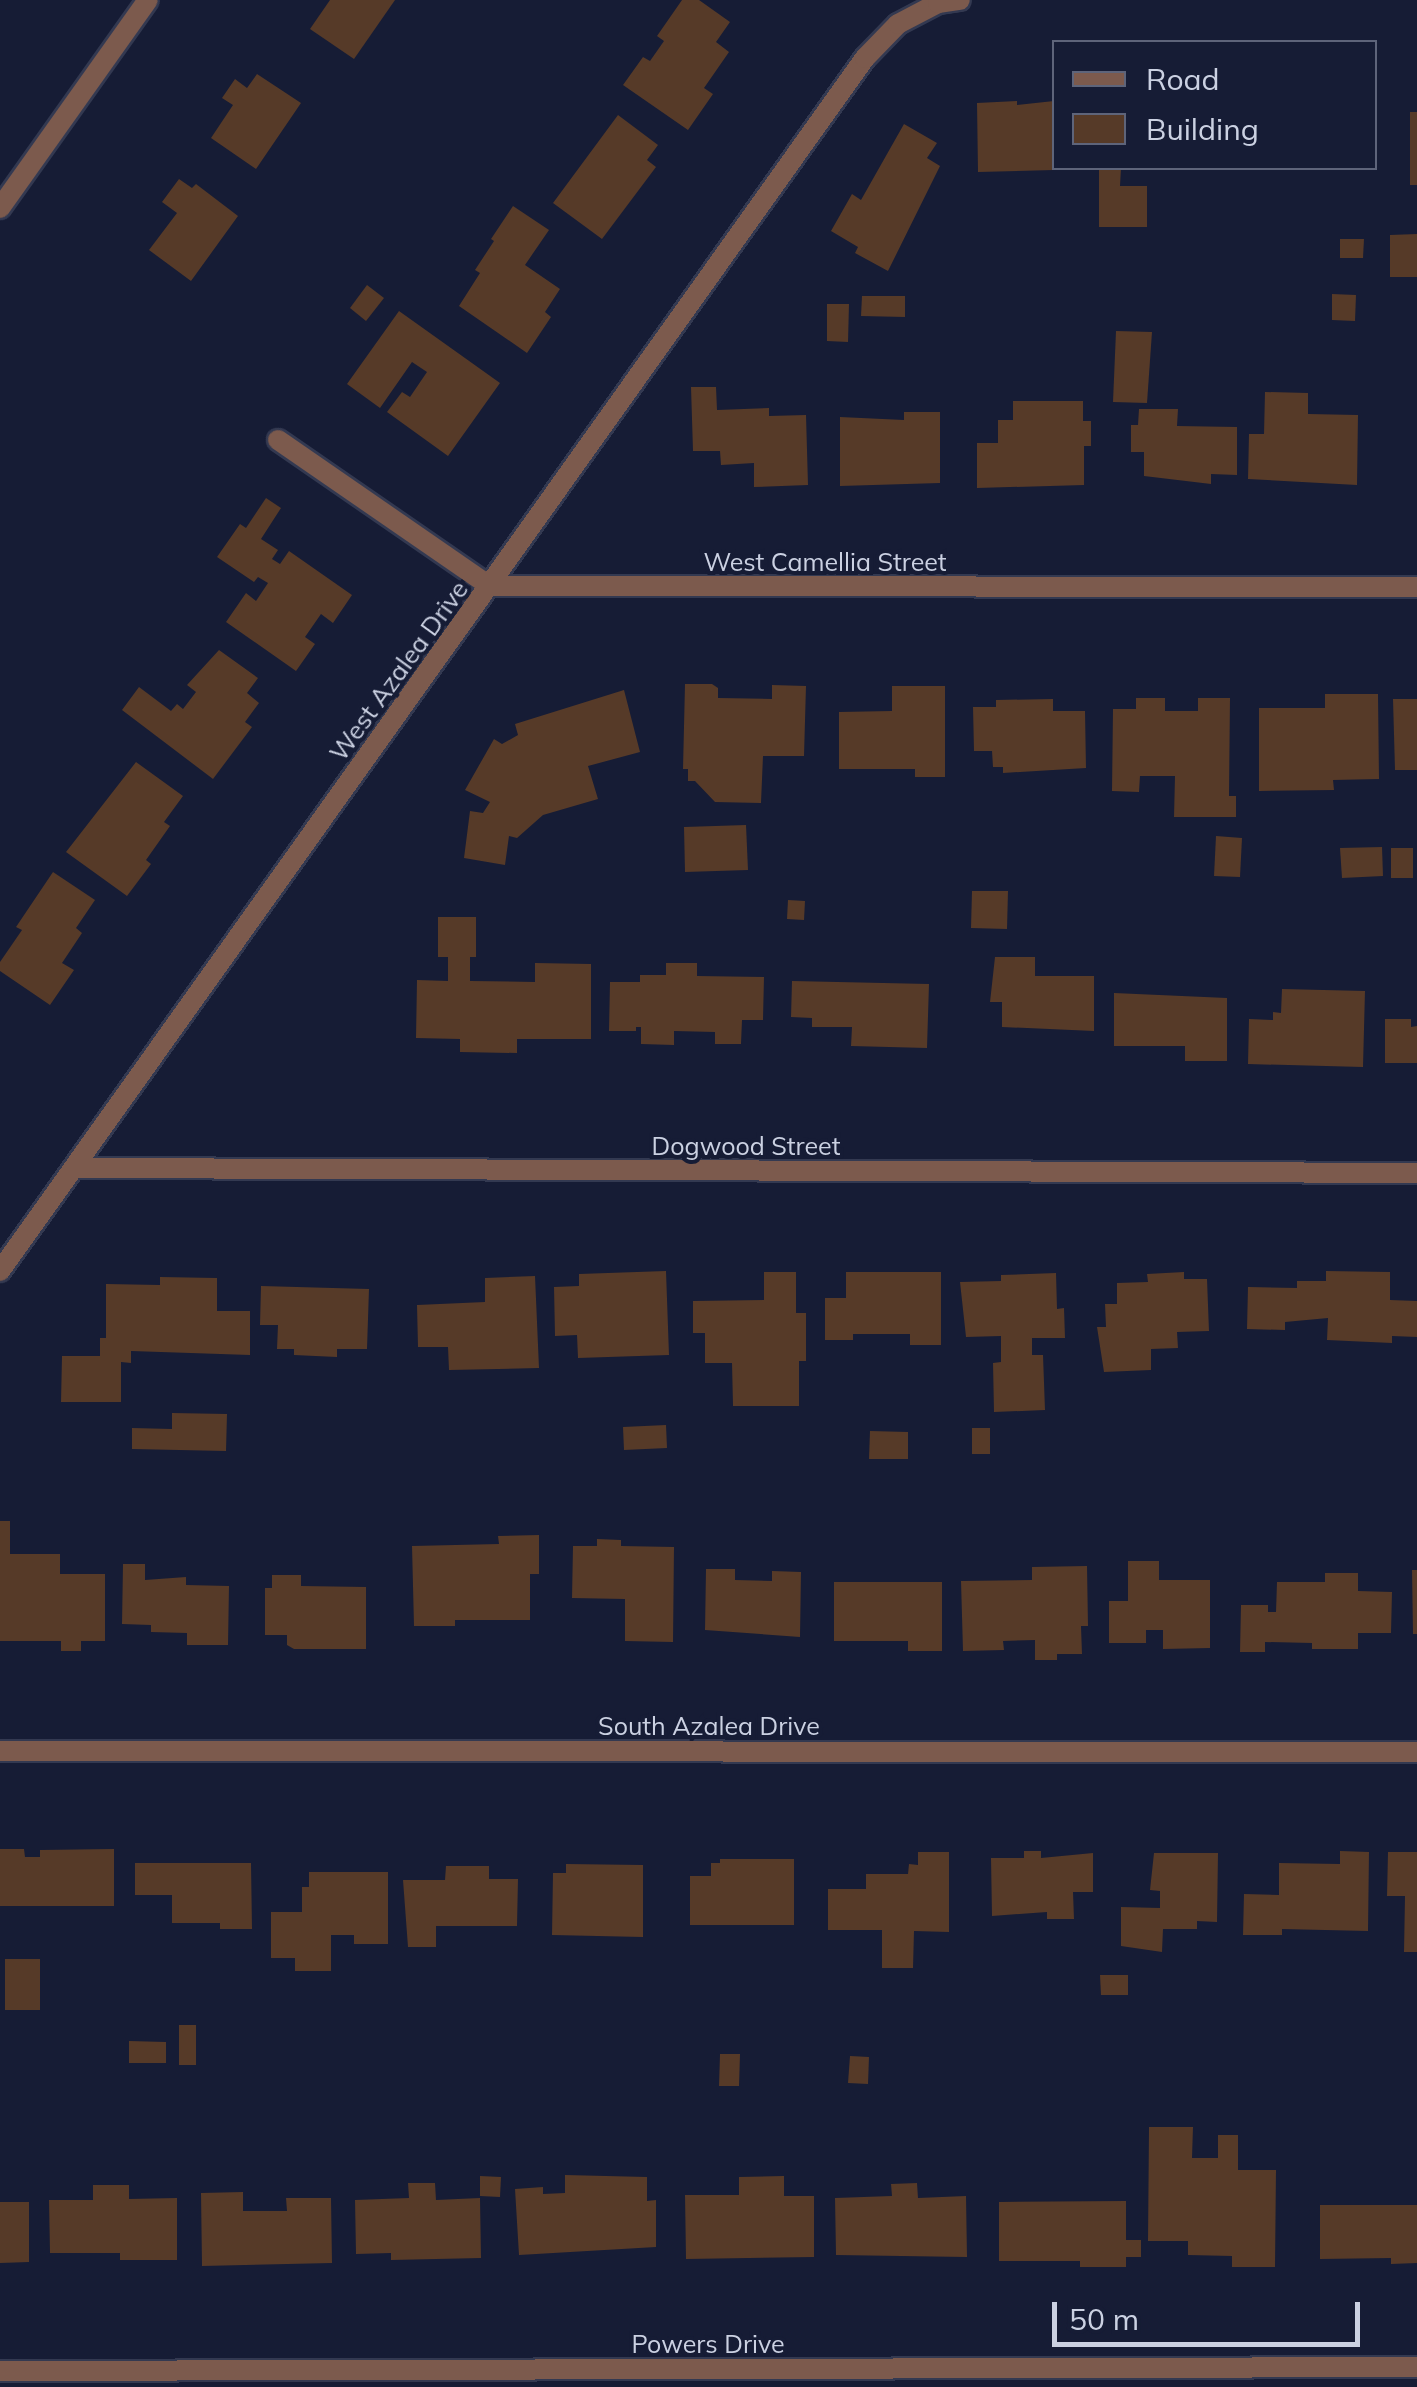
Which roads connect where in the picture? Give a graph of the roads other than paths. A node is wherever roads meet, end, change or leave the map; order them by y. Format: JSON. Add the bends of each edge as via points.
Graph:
{"nodes":[{"id":1,"x":148,"y":0,"type":"edge"},
{"id":2,"x":960,"y":0,"type":"edge"},
{"id":3,"x":0,"y":208,"type":"edge"},
{"id":4,"x":278,"y":440,"type":"dead end"},
{"id":5,"x":490,"y":586,"type":"junction"},
{"id":6,"x":1417,"y":587,"type":"edge"},
{"id":7,"x":75,"y":1168,"type":"junction"},
{"id":8,"x":1417,"y":1173,"type":"edge"},
{"id":9,"x":0,"y":1270,"type":"edge"},
{"id":10,"x":0,"y":1751,"type":"edge"},
{"id":11,"x":1417,"y":1752,"type":"edge"},
{"id":12,"x":1417,"y":2367,"type":"edge"},
{"id":13,"x":0,"y":2371,"type":"edge"}],
"edges":[{"from":1,"to":3,"type":"street"},
{"from":2,"to":5,"type":"street","name":"West Azalea Drive","via":[[938,3],[898,24],[836,99]]},
{"from":4,"to":5,"type":"street"},
{"from":5,"to":6,"type":"street","name":"West Camellia Street"},
{"from":5,"to":7,"type":"street","name":"West Azalea Drive"},
{"from":7,"to":8,"type":"street","name":"Dogwood Street"},
{"from":7,"to":9,"type":"street","name":"West Azalea Drive"},
{"from":10,"to":11,"type":"street","name":"South Azalea Drive"},
{"from":12,"to":13,"type":"street","name":"Powers Drive"}]}
